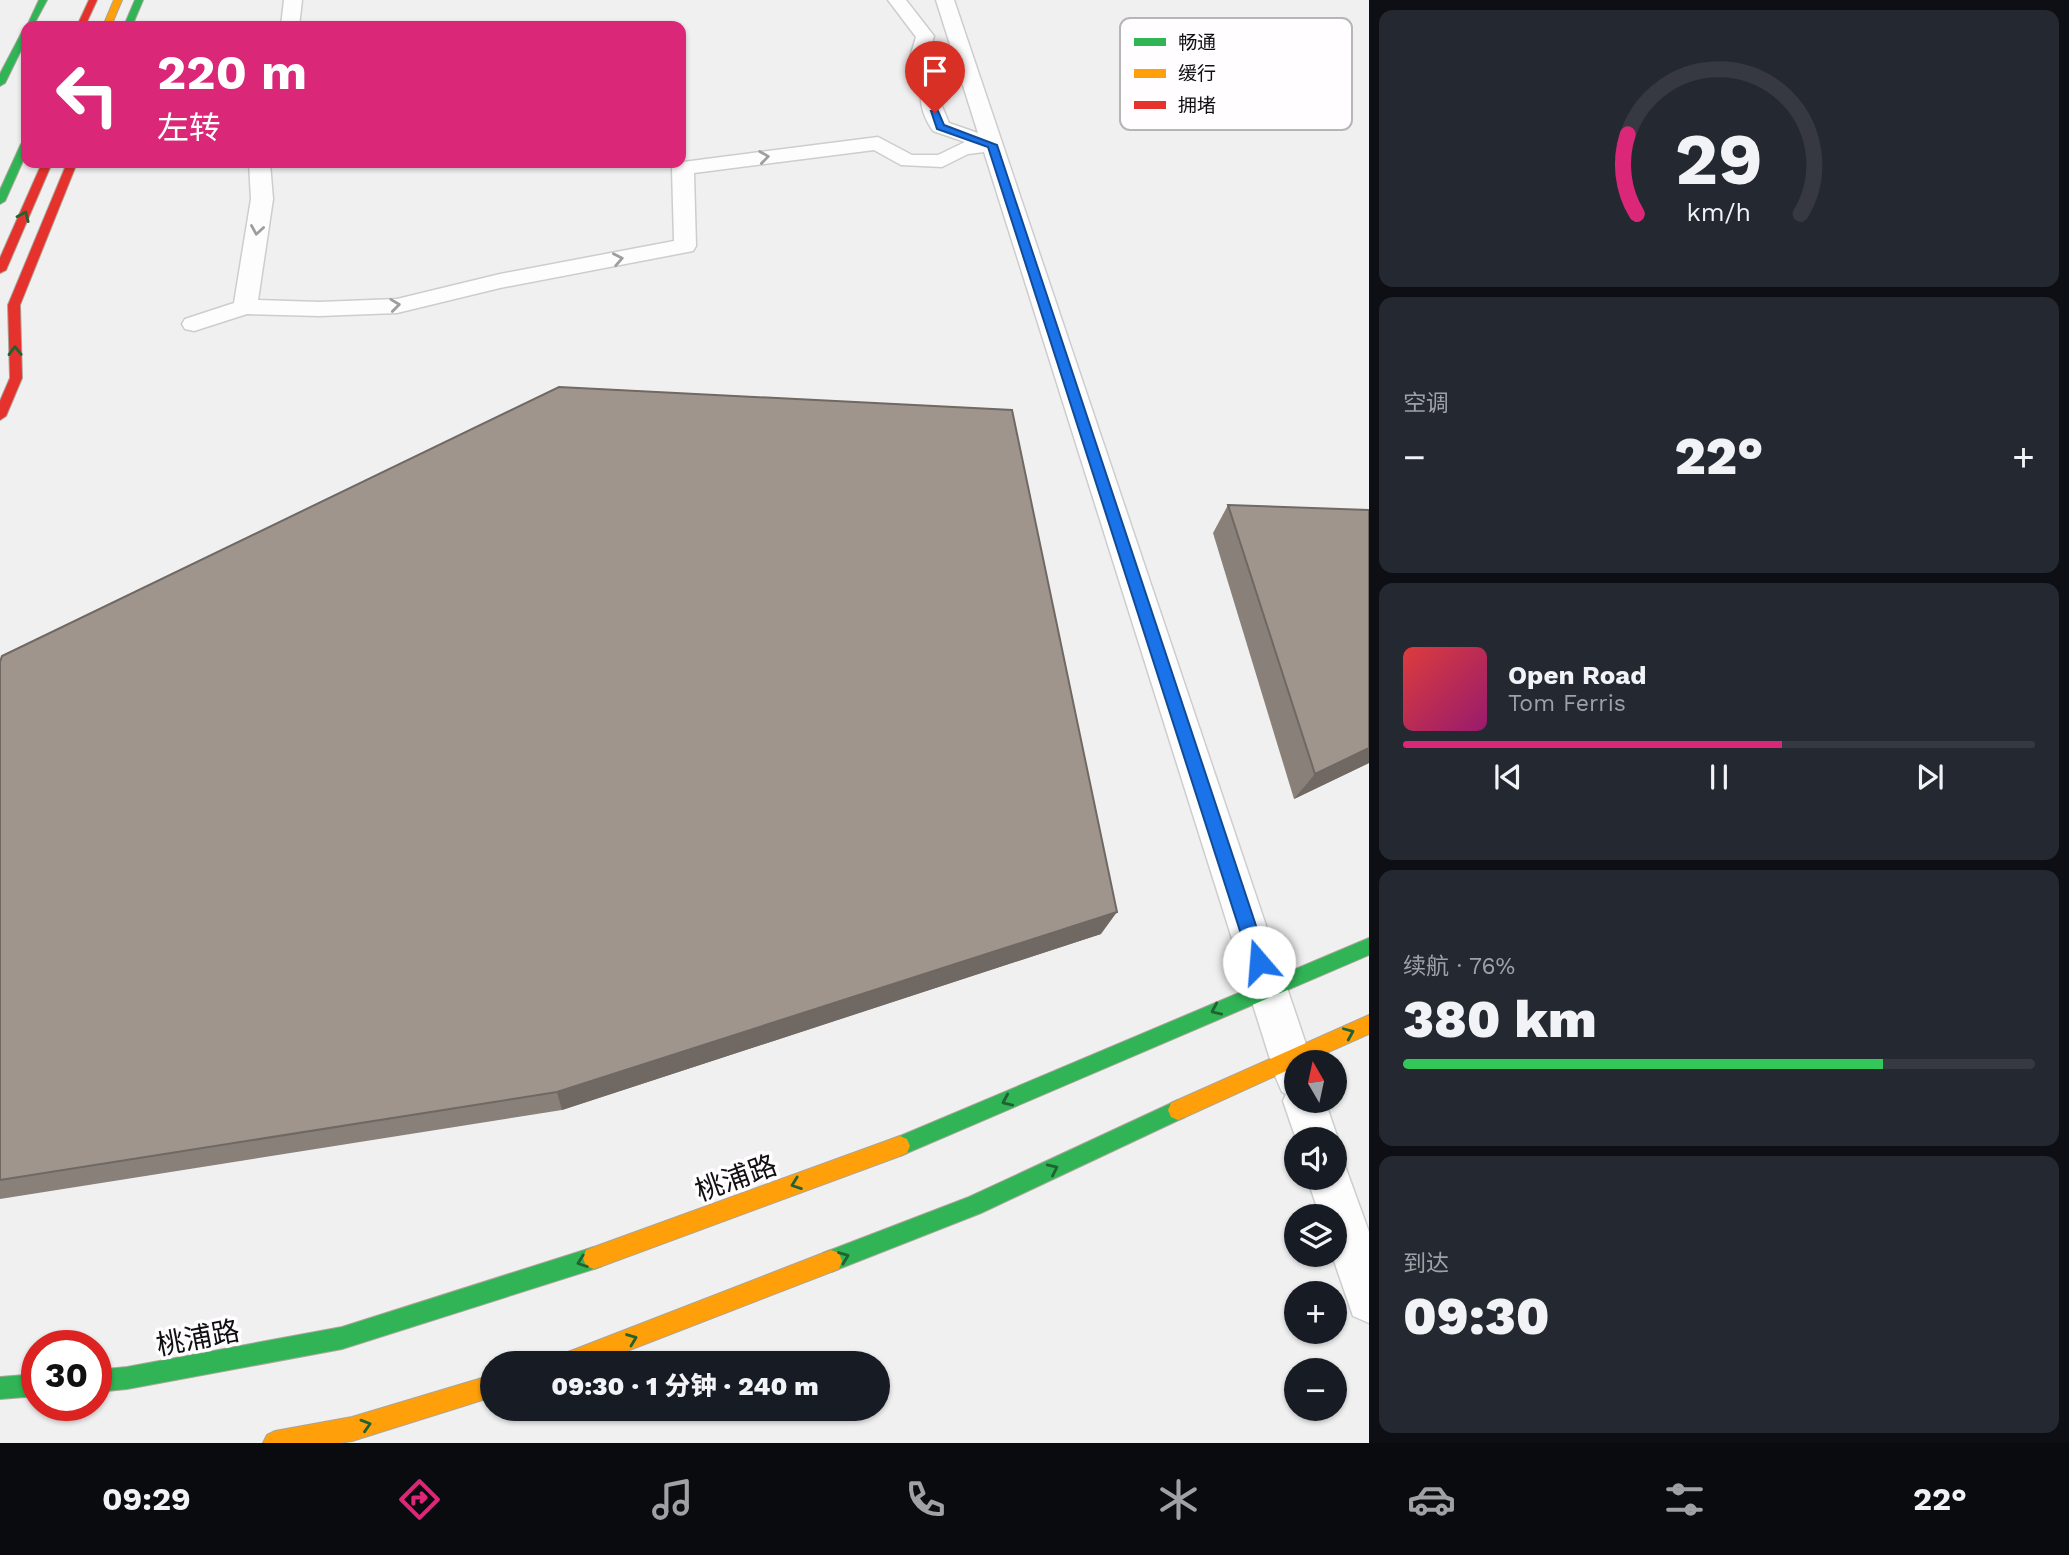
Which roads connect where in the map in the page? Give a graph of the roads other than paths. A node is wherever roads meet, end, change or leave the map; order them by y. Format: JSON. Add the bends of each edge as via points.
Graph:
{"nodes":[{"id":1,"x":43,"y":0,"type":"edge"},
{"id":2,"x":93,"y":0,"type":"edge"},
{"id":3,"x":118,"y":0,"type":"edge"},
{"id":4,"x":139,"y":0,"type":"edge"},
{"id":5,"x":293,"y":0,"type":"edge"},
{"id":6,"x":897,"y":0,"type":"edge"},
{"id":7,"x":945,"y":0,"type":"edge"},
{"id":8,"x":32,"y":21,"type":"edge"},
{"id":9,"x":83,"y":21,"type":"edge"},
{"id":10,"x":109,"y":21,"type":"edge"},
{"id":11,"x":130,"y":21,"type":"edge"},
{"id":12,"x":291,"y":21,"type":"edge"},
{"id":13,"x":21,"y":42,"type":"edge"},
{"id":14,"x":0,"y":83,"type":"edge"},
{"id":15,"x":992,"y":145,"type":"junction"},
{"id":16,"x":21,"y":155,"type":"edge"},
{"id":17,"x":45,"y":168,"type":"edge"},
{"id":18,"x":70,"y":168,"type":"edge"},
{"id":19,"x":259,"y":168,"type":"edge"},
{"id":20,"x":683,"y":168,"type":"edge"},
{"id":21,"x":686,"y":168,"type":"edge"},
{"id":22,"x":0,"y":201,"type":"edge"},
{"id":23,"x":0,"y":270,"type":"edge"},
{"id":24,"x":14,"y":305,"type":"junction"},
{"id":25,"x":245,"y":307,"type":"junction"},
{"id":26,"x":194,"y":324,"type":"dead end"},
{"id":27,"x":0,"y":337,"type":"edge"},
{"id":28,"x":0,"y":416,"type":"edge"},
{"id":29,"x":1369,"y":946,"type":"edge"},
{"id":30,"x":1268,"y":988,"type":"junction"},
{"id":31,"x":1369,"y":1024,"type":"edge"},
{"id":32,"x":1287,"y":1050,"type":"edge"},
{"id":33,"x":1324,"y":1050,"type":"edge"},
{"id":34,"x":1284,"y":1072,"type":"edge"},
{"id":35,"x":1333,"y":1190,"type":"edge"},
{"id":36,"x":1369,"y":1300,"type":"edge"},
{"id":37,"x":599,"y":1351,"type":"edge"},
{"id":38,"x":112,"y":1379,"type":"edge"},
{"id":39,"x":21,"y":1386,"type":"edge"},
{"id":40,"x":0,"y":1388,"type":"edge"},
{"id":41,"x":480,"y":1390,"type":"edge"},
{"id":42,"x":275,"y":1443,"type":"edge"}],
"edges":[{"from":1,"to":8,"type":"main road"},
{"from":2,"to":9,"type":"main road"},
{"from":3,"to":10,"type":"main road"},
{"from":4,"to":11,"type":"main road"},
{"from":5,"to":12,"type":"street"},
{"from":6,"to":15,"type":"street","via":[[925,36],[919,57],[932,76],[929,99],[940,127]]},
{"from":7,"to":15,"type":"street"},
{"from":13,"to":14,"type":"main road"},
{"from":21,"to":15,"type":"street","one_way":true,"via":[[878,143],[908,161],[942,161],[963,149]]},
{"from":15,"to":30,"type":"street"},
{"from":16,"to":22,"type":"main road"},
{"from":23,"to":17,"type":"main road","one_way":true},
{"from":18,"to":24,"type":"main road"},
{"from":19,"to":25,"type":"street","one_way":true,"via":[[262,199]]},
{"from":25,"to":20,"type":"street","one_way":true,"via":[[397,306],[685,246]]},
{"from":24,"to":27,"type":"main road"},
{"from":28,"to":24,"type":"main road","one_way":true,"via":[[16,378]]},
{"from":25,"to":26,"type":"street"},
{"from":29,"to":30,"type":"main road","name":"桃浦路"},
{"from":30,"to":32,"type":"street"},
{"from":30,"to":38,"type":"main road","name":"桃浦路","one_way":true,"via":[[930,1135],[562,1270],[342,1338]]},
{"from":33,"to":31,"type":"main road","one_way":true},
{"from":37,"to":34,"type":"main road","one_way":true,"via":[[974,1206]]},
{"from":35,"to":36,"type":"street"},
{"from":39,"to":40,"type":"main road"},
{"from":42,"to":41,"type":"main road","one_way":true,"via":[[352,1429]]}]}
